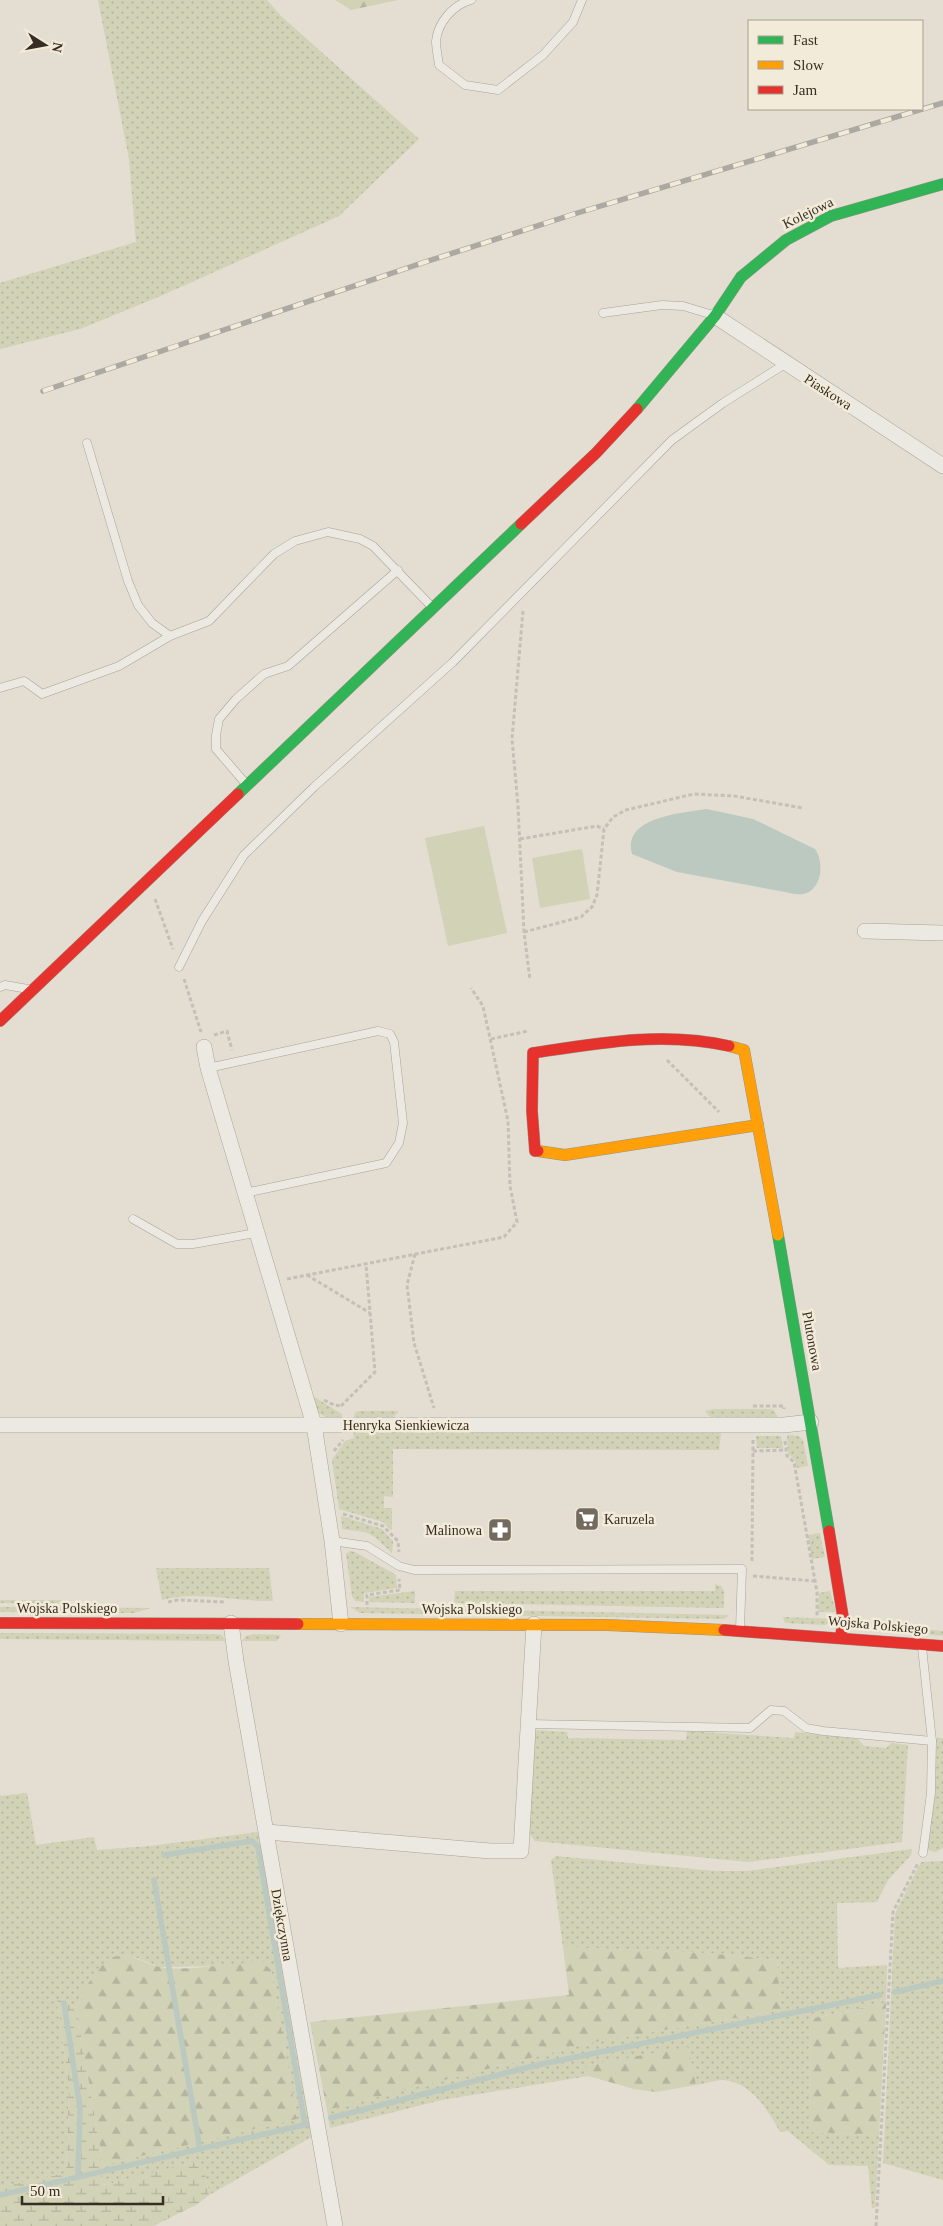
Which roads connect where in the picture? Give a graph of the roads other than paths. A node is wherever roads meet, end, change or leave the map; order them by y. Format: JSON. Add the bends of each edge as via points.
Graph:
{"nodes":[{"id":1,"x":470,"y":0,"type":"edge"},
{"id":2,"x":582,"y":0,"type":"edge"},
{"id":3,"x":943,"y":184,"type":"edge"},
{"id":4,"x":603,"y":313,"type":"dead end"},
{"id":5,"x":715,"y":316,"type":"junction"},
{"id":6,"x":785,"y":364,"type":"junction"},
{"id":7,"x":87,"y":443,"type":"dead end"},
{"id":8,"x":943,"y":466,"type":"edge"},
{"id":9,"x":398,"y":570,"type":"junction"},
{"id":10,"x":434,"y":608,"type":"junction"},
{"id":11,"x":170,"y":636,"type":"junction"},
{"id":12,"x":0,"y":688,"type":"edge"},
{"id":13,"x":247,"y":785,"type":"junction"},
{"id":14,"x":865,"y":931,"type":"dead end"},
{"id":15,"x":943,"y":933,"type":"edge"},
{"id":16,"x":180,"y":967,"type":"dead end"},
{"id":17,"x":0,"y":987,"type":"edge"},
{"id":18,"x":33,"y":990,"type":"junction"},
{"id":19,"x":0,"y":1021,"type":"edge"},
{"id":20,"x":204,"y":1047,"type":"dead end"},
{"id":21,"x":208,"y":1068,"type":"junction"},
{"id":22,"x":758,"y":1125,"type":"junction"},
{"id":23,"x":245,"y":1193,"type":"junction"},
{"id":24,"x":133,"y":1219,"type":"dead end"},
{"id":25,"x":256,"y":1233,"type":"junction"},
{"id":26,"x":811,"y":1422,"type":"junction"},
{"id":27,"x":0,"y":1425,"type":"edge"},
{"id":28,"x":314,"y":1425,"type":"junction"},
{"id":29,"x":332,"y":1541,"type":"junction"},
{"id":30,"x":0,"y":1623,"type":"edge"},
{"id":31,"x":231,"y":1623,"type":"junction"},
{"id":32,"x":341,"y":1624,"type":"junction"},
{"id":33,"x":534,"y":1624,"type":"junction"},
{"id":34,"x":740,"y":1631,"type":"junction"},
{"id":35,"x":841,"y":1637,"type":"junction"},
{"id":36,"x":921,"y":1643,"type":"junction"},
{"id":37,"x":943,"y":1646,"type":"edge"},
{"id":38,"x":528,"y":1724,"type":"junction"},
{"id":39,"x":932,"y":1741,"type":"junction"},
{"id":40,"x":267,"y":1832,"type":"junction"},
{"id":41,"x":923,"y":1853,"type":"road end"},
{"id":42,"x":335,"y":2226,"type":"edge"}],
"edges":[{"from":1,"to":2,"type":"lane","via":[[445,16],[436,40],[439,65],[466,86],[498,90],[549,48],[573,22]]},
{"from":3,"to":5,"type":"street","name":"Kolejowa","via":[[831,216],[786,240],[741,277]]},
{"from":4,"to":5,"type":"lane","via":[[662,304],[683,306]]},
{"from":5,"to":6,"type":"street","name":"Piaskowa"},
{"from":5,"to":10,"type":"street","name":"Kolejowa","via":[[596,453]]},
{"from":6,"to":8,"type":"street","name":"Piaskowa"},
{"from":6,"to":16,"type":"lane","via":[[672,440],[453,662],[244,855],[202,921]]},
{"from":7,"to":11,"type":"lane","via":[[138,605],[152,623]]},
{"from":9,"to":10,"type":"lane"},
{"from":9,"to":11,"type":"lane","via":[[373,546],[360,539],[328,532],[314,535],[295,541],[274,554],[209,621]]},
{"from":9,"to":13,"type":"lane","via":[[288,666],[264,674],[219,719],[216,749]]},
{"from":10,"to":13,"type":"street","name":"Kolejowa"},
{"from":11,"to":12,"type":"lane","via":[[119,666],[42,694],[24,681]]},
{"from":13,"to":18,"type":"street","name":"Kolejowa"},
{"from":14,"to":15,"type":"street"},
{"from":17,"to":18,"type":"lane"},
{"from":18,"to":19,"type":"street","name":"Kolejowa"},
{"from":20,"to":21,"type":"street"},
{"from":21,"to":23,"type":"street"},
{"from":21,"to":23,"type":"lane","via":[[378,1031],[390,1034],[394,1042],[403,1123],[398,1143],[386,1163]]},
{"from":22,"to":22,"type":"street","name":"Plutonowa","via":[[744,1050],[726,1045],[652,1040],[612,1041],[533,1054],[535,1151],[565,1155]]},
{"from":22,"to":26,"type":"street","name":"Plutonowa"},
{"from":23,"to":25,"type":"street"},
{"from":24,"to":25,"type":"lane","via":[[177,1244]]},
{"from":25,"to":28,"type":"street"},
{"from":26,"to":28,"type":"street","name":"Henryka Sienkiewicza","via":[[784,1425]]},
{"from":26,"to":35,"type":"street","name":"Plutonowa","via":[[843,1617]]},
{"from":27,"to":28,"type":"street","name":"Henryka Sienkiewicza"},
{"from":28,"to":29,"type":"street"},
{"from":29,"to":32,"type":"street"},
{"from":29,"to":34,"type":"lane","via":[[368,1546],[399,1566],[414,1570],[742,1569]]},
{"from":30,"to":31,"type":"street","name":"Wojska Polskiego"},
{"from":31,"to":32,"type":"street","name":"Wojska Polskiego"},
{"from":31,"to":40,"type":"street","name":"Dziękczynna"},
{"from":32,"to":33,"type":"street","name":"Wojska Polskiego"},
{"from":33,"to":34,"type":"street","name":"Wojska Polskiego"},
{"from":33,"to":38,"type":"street"},
{"from":34,"to":35,"type":"street","name":"Wojska Polskiego"},
{"from":35,"to":36,"type":"street","name":"Wojska Polskiego"},
{"from":36,"to":37,"type":"street","name":"Wojska Polskiego"},
{"from":36,"to":39,"type":"lane"},
{"from":38,"to":39,"type":"lane","via":[[750,1728],[771,1710],[784,1711],[806,1728],[823,1732]]},
{"from":38,"to":40,"type":"street","via":[[521,1851]]},
{"from":39,"to":41,"type":"lane","via":[[932,1793]]},
{"from":40,"to":42,"type":"street","name":"Dziękczynna"}]}
